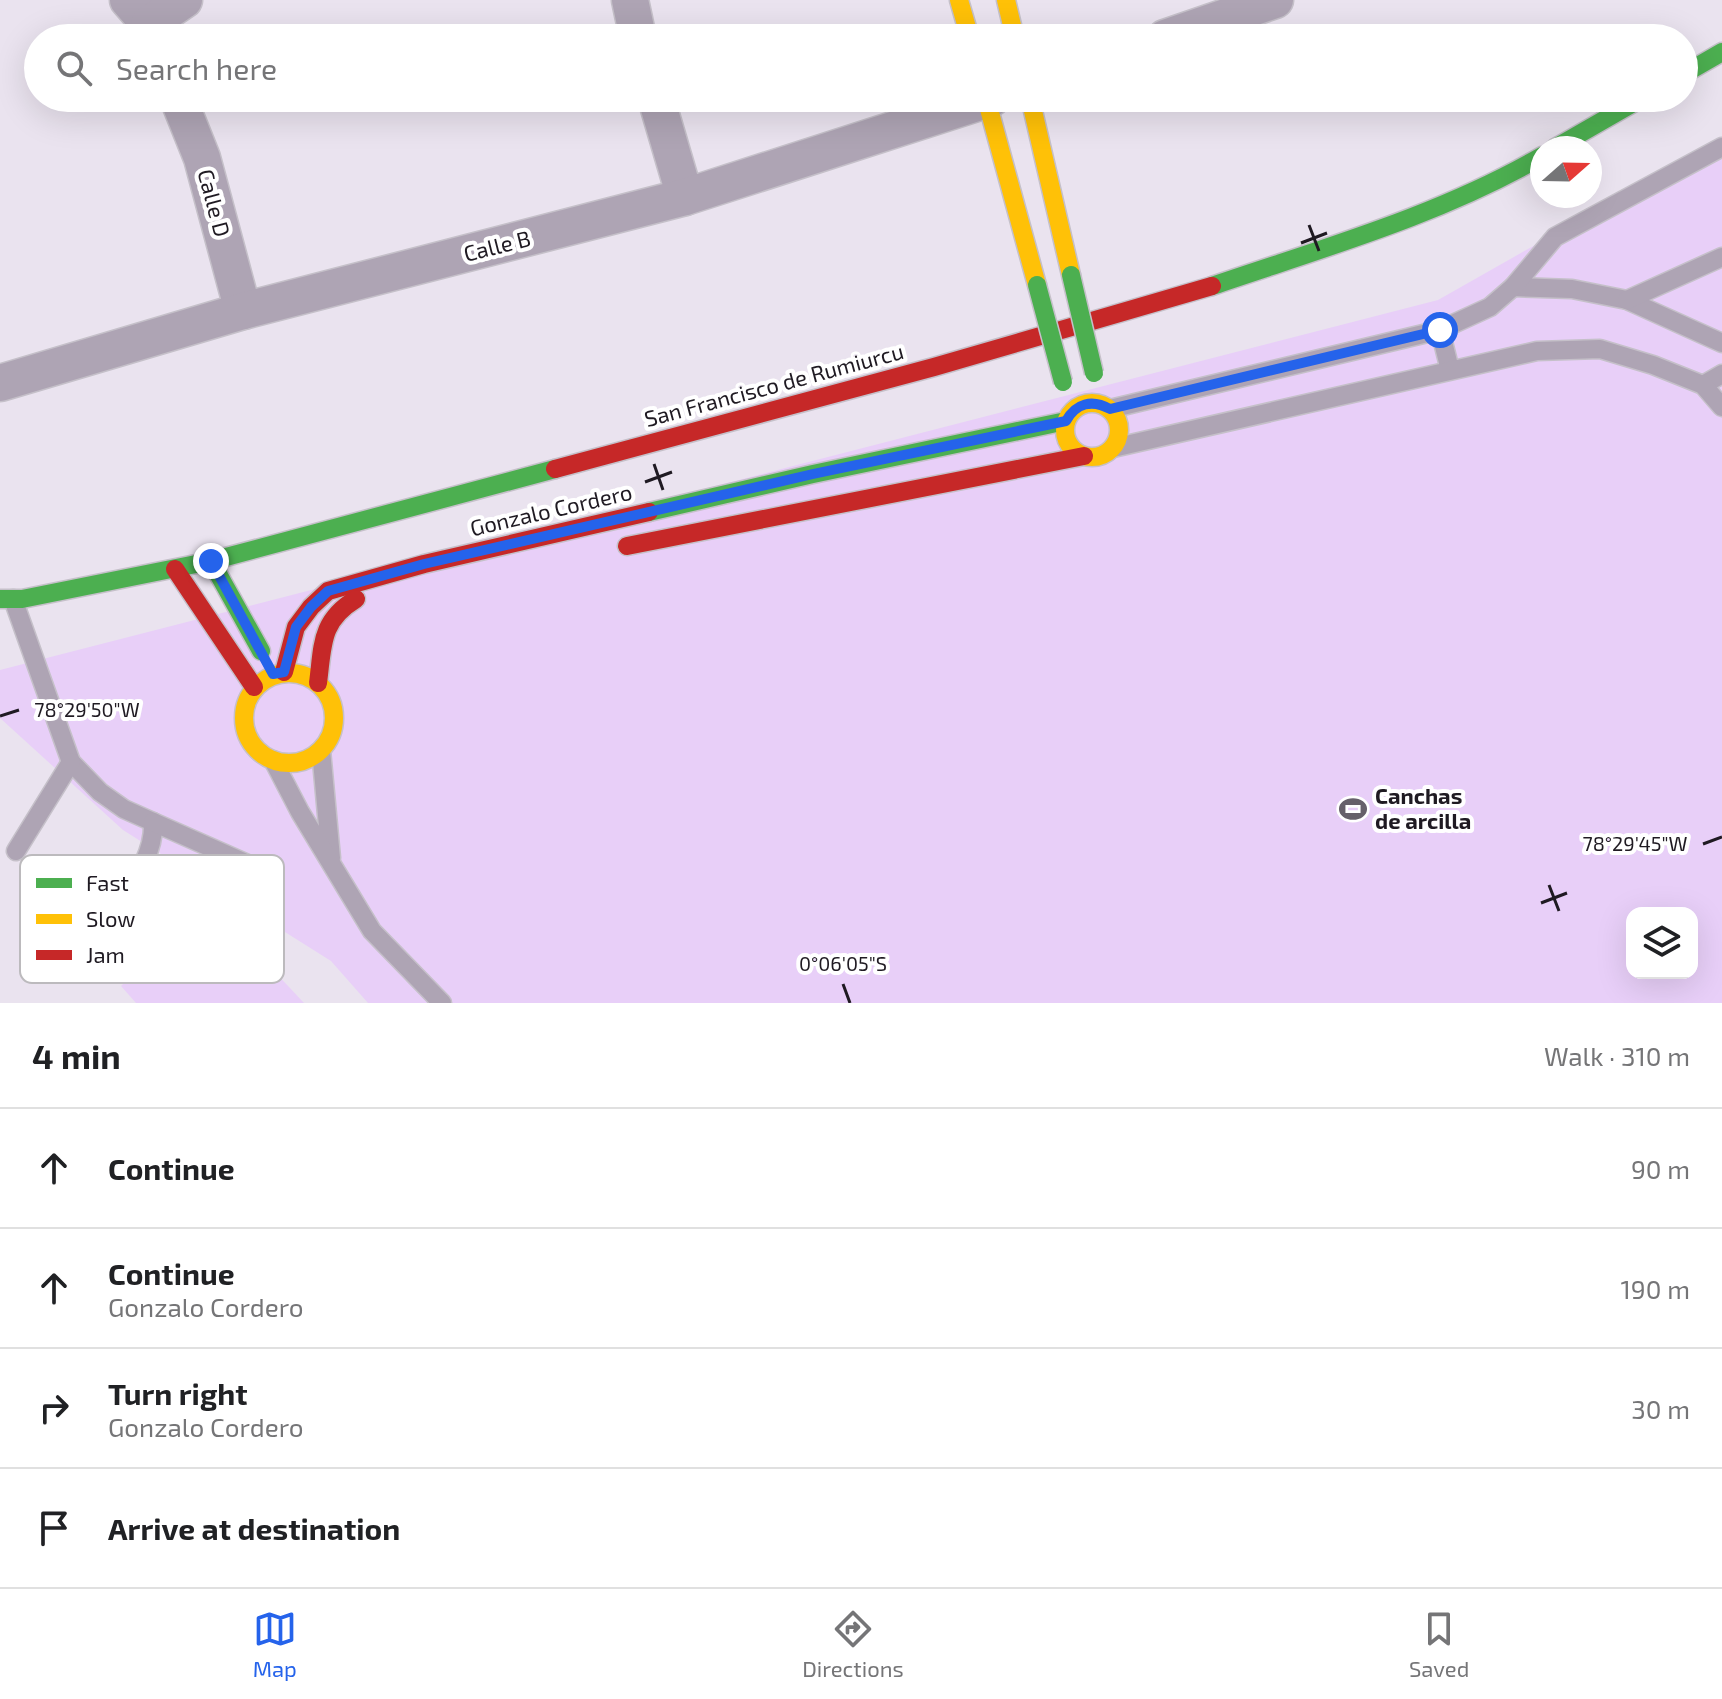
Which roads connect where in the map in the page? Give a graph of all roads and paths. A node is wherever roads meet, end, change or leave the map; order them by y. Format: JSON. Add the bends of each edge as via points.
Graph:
{"nodes":[{"id":1,"x":184,"y":0,"type":"edge"},
{"id":2,"x":630,"y":0,"type":"edge"},
{"id":3,"x":959,"y":0,"type":"edge"},
{"id":4,"x":1006,"y":0,"type":"edge"},
{"id":5,"x":1275,"y":0,"type":"edge"},
{"id":6,"x":144,"y":21,"type":"edge"},
{"id":7,"x":635,"y":24,"type":"edge"},
{"id":8,"x":966,"y":24,"type":"edge"},
{"id":9,"x":1012,"y":24,"type":"edge"},
{"id":10,"x":1206,"y":24,"type":"edge"},
{"id":11,"x":1722,"y":52,"type":"edge"},
{"id":12,"x":1698,"y":66,"type":"edge"},
{"id":13,"x":184,"y":112,"type":"edge"},
{"id":14,"x":660,"y":112,"type":"edge"},
{"id":15,"x":948,"y":112,"type":"edge"},
{"id":16,"x":991,"y":112,"type":"edge"},
{"id":17,"x":1033,"y":112,"type":"edge"},
{"id":18,"x":1618,"y":112,"type":"edge"},
{"id":19,"x":1576,"y":136,"type":"edge"},
{"id":20,"x":1722,"y":147,"type":"edge"},
{"id":21,"x":1530,"y":163,"type":"edge"},
{"id":22,"x":685,"y":197,"type":"junction"},
{"id":23,"x":1722,"y":257,"type":"edge"},
{"id":24,"x":1513,"y":287,"type":"junction"},
{"id":25,"x":1627,"y":300,"type":"junction"},
{"id":26,"x":243,"y":311,"type":"junction"},
{"id":27,"x":1440,"y":330,"type":"junction"},
{"id":28,"x":1722,"y":343,"type":"edge"},
{"id":29,"x":1450,"y":370,"type":"junction"},
{"id":30,"x":1722,"y":374,"type":"edge"},
{"id":31,"x":0,"y":383,"type":"edge"},
{"id":32,"x":1703,"y":385,"type":"junction"},
{"id":33,"x":1105,"y":406,"type":"junction"},
{"id":34,"x":1722,"y":407,"type":"edge"},
{"id":35,"x":1069,"y":416,"type":"junction"},
{"id":36,"x":1113,"y":448,"type":"junction"},
{"id":37,"x":1084,"y":456,"type":"junction"},
{"id":38,"x":813,"y":474,"type":"junction"},
{"id":39,"x":822,"y":509,"type":"junction"},
{"id":40,"x":607,"y":550,"type":"dead end"},
{"id":41,"x":211,"y":561,"type":"junction"},
{"id":42,"x":175,"y":569,"type":"junction"},
{"id":43,"x":408,"y":587,"type":"dead end"},
{"id":44,"x":7,"y":599,"type":"edge"},
{"id":45,"x":278,"y":673,"type":"junction"},
{"id":46,"x":318,"y":683,"type":"junction"},
{"id":47,"x":254,"y":687,"type":"junction"},
{"id":48,"x":321,"y":750,"type":"junction"},
{"id":49,"x":273,"y":760,"type":"junction"},
{"id":50,"x":71,"y":762,"type":"junction"},
{"id":51,"x":153,"y":822,"type":"junction"},
{"id":52,"x":16,"y":851,"type":"dead end"},
{"id":53,"x":148,"y":855,"type":"edge"},
{"id":54,"x":227,"y":855,"type":"edge"},
{"id":55,"x":332,"y":864,"type":"junction"},
{"id":56,"x":442,"y":1003,"type":"edge"}],
"edges":[{"from":1,"to":6,"type":"street"},
{"from":2,"to":7,"type":"street"},
{"from":3,"to":8,"type":"street"},
{"from":4,"to":9,"type":"street"},
{"from":5,"to":10,"type":"street"},
{"from":11,"to":12,"type":"street"},
{"from":13,"to":26,"type":"street","name":"Calle D","via":[[202,158]]},
{"from":14,"to":22,"type":"street"},
{"from":15,"to":22,"type":"street","name":"Calle B"},
{"from":16,"to":35,"type":"street","bridge":true},
{"from":17,"to":33,"type":"street","bridge":true},
{"from":18,"to":19,"type":"street"},
{"from":20,"to":24,"type":"lane","via":[[1555,237]]},
{"from":21,"to":41,"type":"street","name":"San Francisco de Rumiurcu","via":[[1493,184],[1351,239],[1211,286],[934,367]]},
{"from":22,"to":26,"type":"street","name":"Calle B"},
{"from":23,"to":25,"type":"lane"},
{"from":24,"to":25,"type":"lane","via":[[1572,289]]},
{"from":24,"to":27,"type":"lane","via":[[1490,307]]},
{"from":25,"to":28,"type":"lane"},
{"from":26,"to":31,"type":"street","name":"Calle B"},
{"from":27,"to":29,"type":"lane"},
{"from":27,"to":33,"type":"lane"},
{"from":29,"to":32,"type":"lane","via":[[1537,351],[1600,349]]},
{"from":29,"to":36,"type":"lane"},
{"from":30,"to":32,"type":"lane"},
{"from":32,"to":34,"type":"lane"},
{"from":33,"to":35,"type":"street","via":[[1080,405]]},
{"from":33,"to":36,"type":"street","via":[[1120,428]]},
{"from":35,"to":37,"type":"street","via":[[1068,442]]},
{"from":35,"to":38,"type":"street","name":"Gonzalo Cordero"},
{"from":36,"to":37,"type":"street"},
{"from":37,"to":39,"type":"street"},
{"from":38,"to":39,"type":"street"},
{"from":38,"to":45,"type":"street","name":"Gonzalo Cordero","via":[[328,591],[296,627]]},
{"from":39,"to":40,"type":"street"},
{"from":41,"to":42,"type":"street","name":"San Francisco de Rumiurcu"},
{"from":41,"to":45,"type":"street"},
{"from":42,"to":44,"type":"street","name":"San Francisco de Rumiurcu"},
{"from":42,"to":47,"type":"street"},
{"from":43,"to":46,"type":"street","via":[[361,596],[342,606],[327,623]]},
{"from":44,"to":50,"type":"lane"},
{"from":45,"to":46,"type":"street"},
{"from":45,"to":47,"type":"street"},
{"from":46,"to":48,"type":"street","via":[[330,697],[334,716]]},
{"from":47,"to":49,"type":"street","via":[[243,720],[258,751]]},
{"from":48,"to":49,"type":"street","via":[[298,762]]},
{"from":48,"to":55,"type":"lane"},
{"from":49,"to":55,"type":"lane"},
{"from":50,"to":51,"type":"lane","via":[[100,792]]},
{"from":50,"to":52,"type":"lane"},
{"from":51,"to":53,"type":"lane"},
{"from":51,"to":54,"type":"lane"},
{"from":55,"to":56,"type":"lane","via":[[372,931]]}]}
